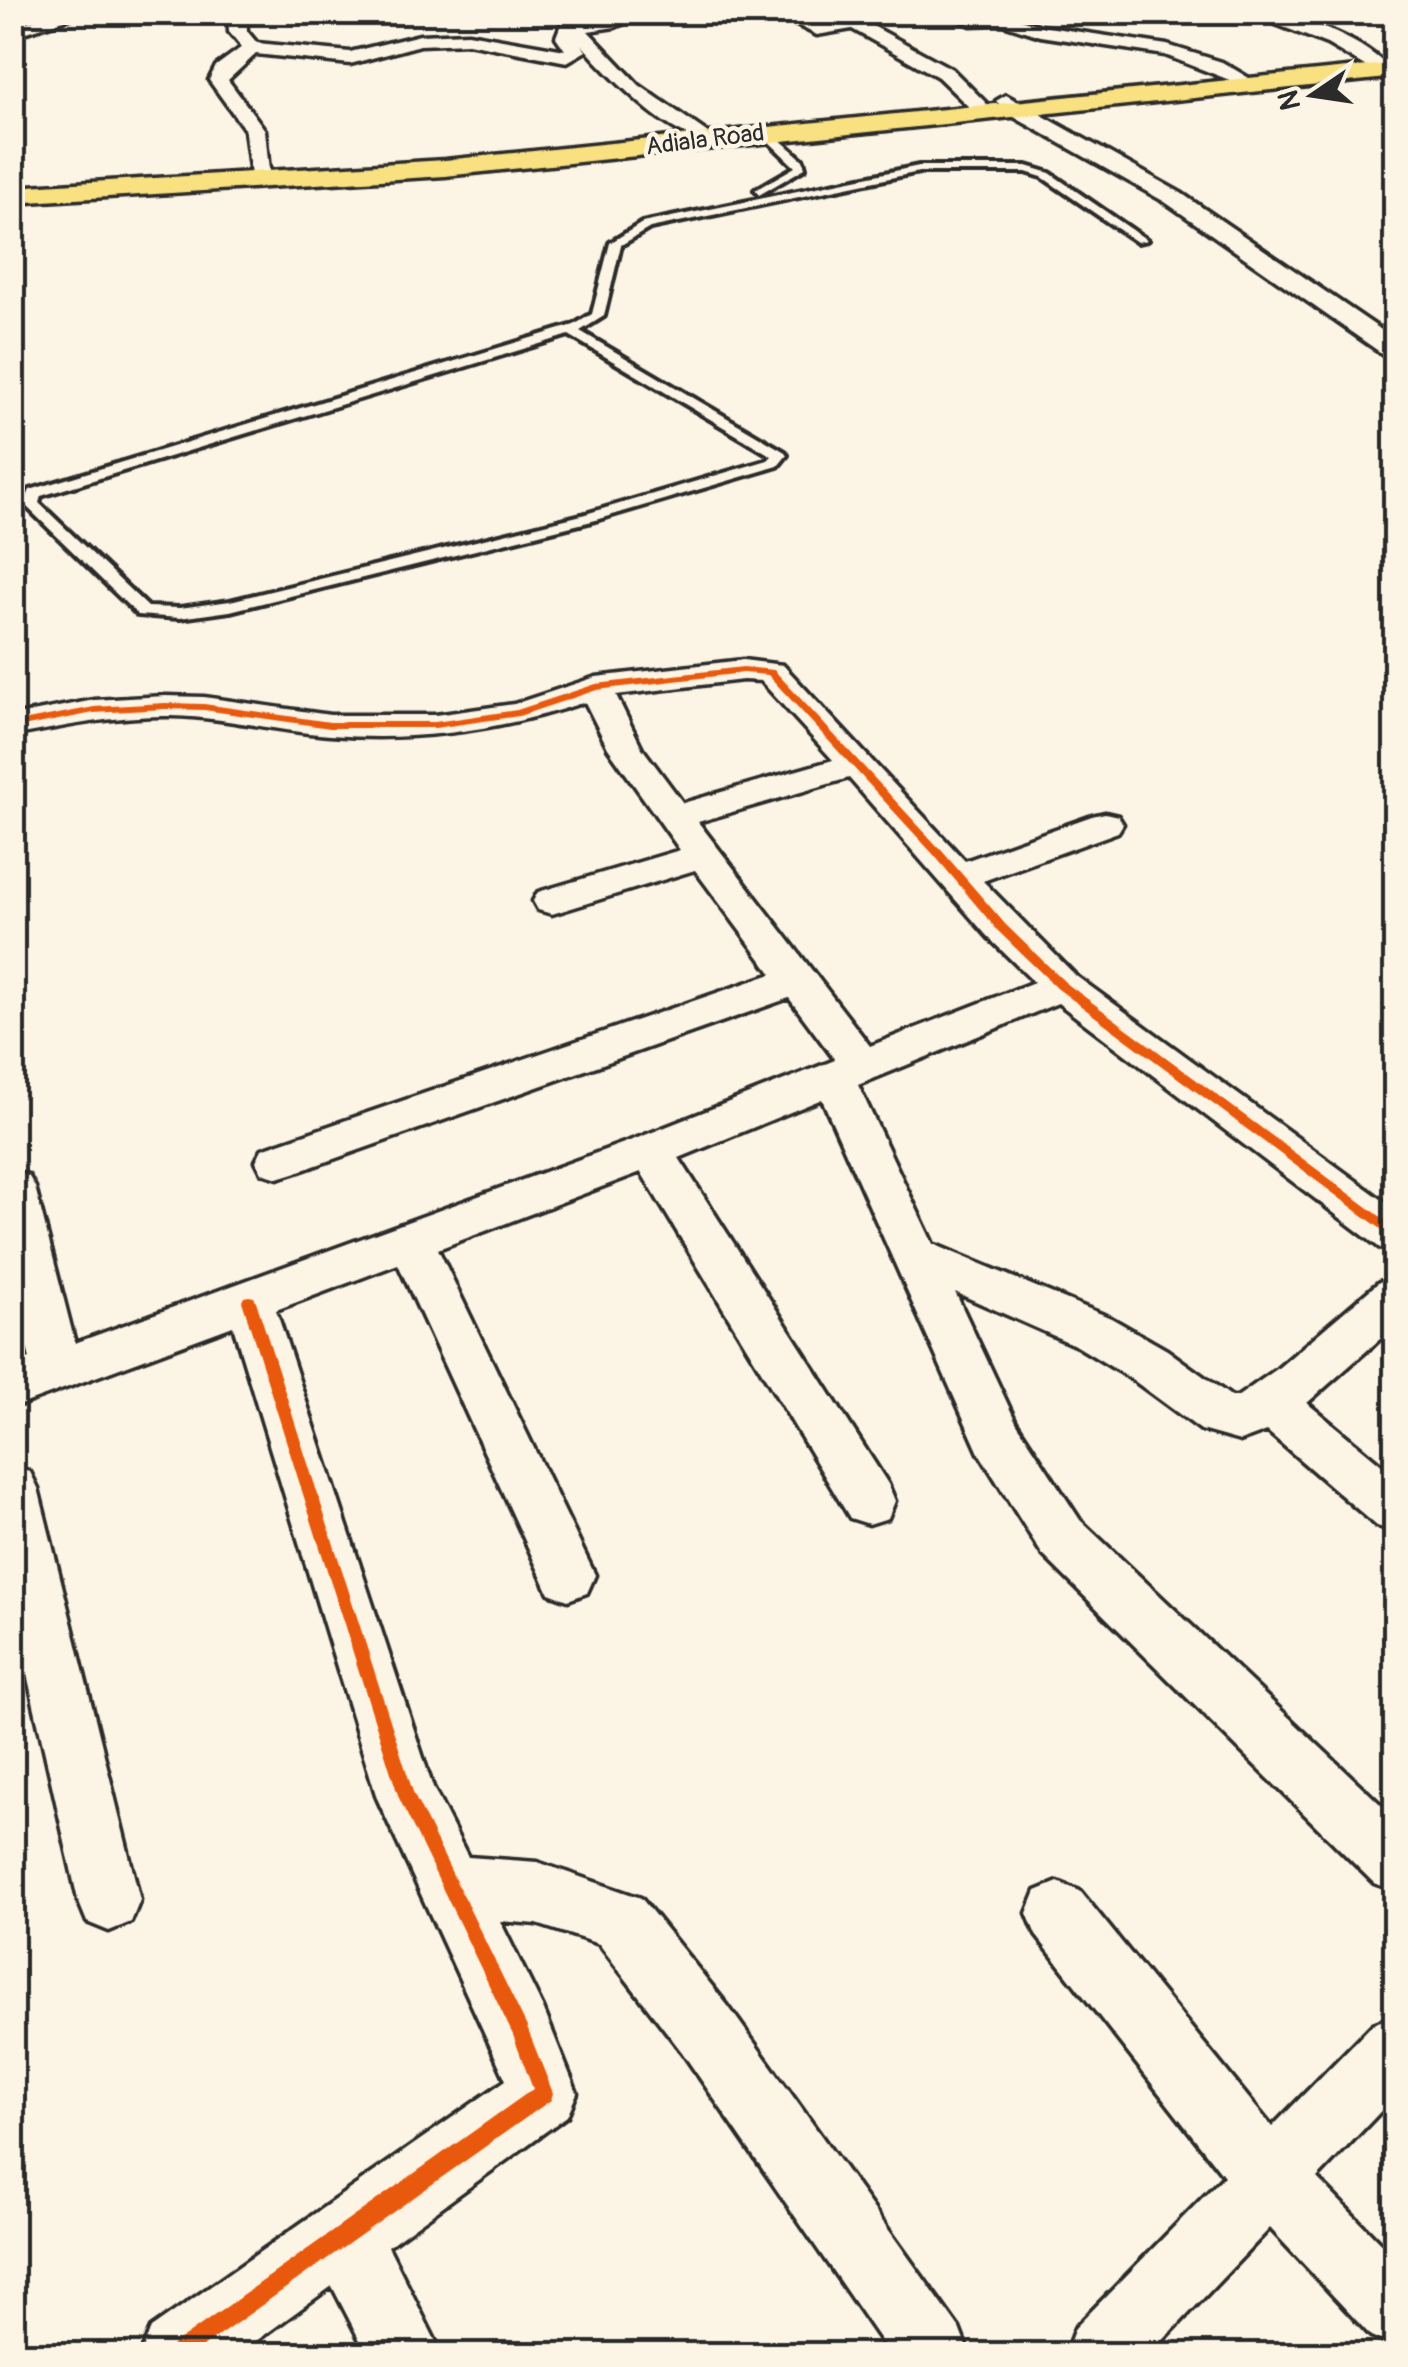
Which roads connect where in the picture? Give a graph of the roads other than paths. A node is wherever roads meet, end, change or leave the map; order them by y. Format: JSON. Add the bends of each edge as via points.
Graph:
{"nodes":[{"id":1,"x":237,"y":12,"type":"edge"},
{"id":2,"x":642,"y":12,"type":"edge"},
{"id":3,"x":779,"y":12,"type":"edge"},
{"id":4,"x":833,"y":12,"type":"edge"},
{"id":5,"x":952,"y":12,"type":"edge"},
{"id":6,"x":1253,"y":12,"type":"edge"},
{"id":7,"x":68,"y":14,"type":"edge"},
{"id":8,"x":854,"y":24,"type":"junction"},
{"id":9,"x":575,"y":27,"type":"junction"},
{"id":10,"x":12,"y":32,"type":"edge"},
{"id":11,"x":252,"y":48,"type":"junction"},
{"id":12,"x":1389,"y":66,"type":"edge"},
{"id":13,"x":1240,"y":78,"type":"junction"},
{"id":14,"x":977,"y":104,"type":"junction"},
{"id":15,"x":1010,"y":104,"type":"junction"},
{"id":16,"x":698,"y":133,"type":"junction"},
{"id":17,"x":766,"y":133,"type":"junction"},
{"id":18,"x":258,"y":170,"type":"junction"},
{"id":19,"x":14,"y":197,"type":"edge"},
{"id":20,"x":734,"y":206,"type":"junction"},
{"id":21,"x":1141,"y":240,"type":"dead end"},
{"id":22,"x":570,"y":331,"type":"junction"},
{"id":23,"x":1396,"y":352,"type":"edge"},
{"id":24,"x":596,"y":687,"type":"junction"},
{"id":25,"x":12,"y":726,"type":"edge"},
{"id":26,"x":855,"y":765,"type":"junction"},
{"id":27,"x":675,"y":817,"type":"junction"},
{"id":28,"x":1105,"y":824,"type":"dead end"},
{"id":29,"x":704,"y":855,"type":"junction"},
{"id":30,"x":958,"y":877,"type":"junction"},
{"id":31,"x":552,"y":901,"type":"dead end"},
{"id":32,"x":797,"y":980,"type":"junction"},
{"id":33,"x":1062,"y":986,"type":"junction"},
{"id":34,"x":848,"y":1072,"type":"junction"},
{"id":35,"x":651,"y":1151,"type":"junction"},
{"id":36,"x":278,"y":1160,"type":"dead end"},
{"id":37,"x":12,"y":1187,"type":"edge"},
{"id":38,"x":1396,"y":1235,"type":"edge"},
{"id":39,"x":411,"y":1241,"type":"junction"},
{"id":40,"x":915,"y":1257,"type":"junction"},
{"id":41,"x":1396,"y":1296,"type":"edge"},
{"id":42,"x":250,"y":1301,"type":"junction"},
{"id":43,"x":56,"y":1371,"type":"junction"},
{"id":44,"x":12,"y":1386,"type":"edge"},
{"id":45,"x":1270,"y":1402,"type":"junction"},
{"id":46,"x":12,"y":1488,"type":"edge"},
{"id":47,"x":868,"y":1501,"type":"dead end"},
{"id":48,"x":1396,"y":1509,"type":"edge"},
{"id":49,"x":568,"y":1574,"type":"dead end"},
{"id":50,"x":1396,"y":1861,"type":"edge"},
{"id":51,"x":450,"y":1887,"type":"junction"},
{"id":52,"x":109,"y":1900,"type":"dead end"},
{"id":53,"x":1058,"y":1913,"type":"dead end"},
{"id":54,"x":1396,"y":2047,"type":"edge"},
{"id":55,"x":1270,"y":2179,"type":"junction"},
{"id":56,"x":346,"y":2238,"type":"junction"},
{"id":57,"x":1396,"y":2312,"type":"edge"},
{"id":58,"x":177,"y":2354,"type":"edge"},
{"id":59,"x":406,"y":2354,"type":"edge"},
{"id":60,"x":933,"y":2354,"type":"edge"},
{"id":61,"x":1102,"y":2354,"type":"edge"}],
"edges":[{"from":1,"to":11,"type":"street","via":[[238,32]]},
{"from":2,"to":9,"type":"street"},
{"from":3,"to":8,"type":"street","via":[[817,30]]},
{"from":4,"to":8,"type":"street"},
{"from":5,"to":13,"type":"street","via":[[976,23],[1005,19],[1036,31],[1160,46]]},
{"from":6,"to":12,"type":"street"},
{"from":7,"to":10,"type":"street"},
{"from":8,"to":14,"type":"street","via":[[945,73]]},
{"from":9,"to":11,"type":"street","via":[[566,29],[576,51],[567,56],[468,38],[420,40],[350,58]]},
{"from":9,"to":16,"type":"street","via":[[632,89]]},
{"from":11,"to":18,"type":"street","via":[[218,80],[254,130]]},
{"from":12,"to":13,"type":"main road","name":"Adiala Road"},
{"from":12,"to":15,"type":"main road","name":"Adiala Road"},
{"from":13,"to":15,"type":"main road","name":"Adiala Road"},
{"from":14,"to":15,"type":"main road","name":"Adiala Road"},
{"from":14,"to":16,"type":"main road","name":"Adiala Road"},
{"from":15,"to":17,"type":"main road","name":"Adiala Road"},
{"from":15,"to":23,"type":"street","via":[[1225,230]]},
{"from":16,"to":18,"type":"main road","name":"Adiala Road","via":[[443,161]]},
{"from":17,"to":19,"type":"main road","name":"Adiala Road","via":[[445,168]]},
{"from":17,"to":20,"type":"lane","via":[[800,168]]},
{"from":18,"to":19,"type":"main road","name":"Adiala Road"},
{"from":20,"to":21,"type":"lane","via":[[920,169],[1028,169]]},
{"from":20,"to":22,"type":"lane","via":[[646,225],[616,243],[598,316]]},
{"from":22,"to":22,"type":"lane","via":[[780,455],[773,463],[587,518],[230,606],[180,612],[144,612],[31,504],[35,492]]},
{"from":24,"to":25,"type":"street","via":[[519,713],[435,725],[330,726],[136,706]]},
{"from":24,"to":26,"type":"street","via":[[771,672]]},
{"from":24,"to":27,"type":"street","via":[[619,736]]},
{"from":26,"to":27,"type":"street"},
{"from":26,"to":30,"type":"street"},
{"from":27,"to":29,"type":"street"},
{"from":28,"to":30,"type":"street"},
{"from":29,"to":31,"type":"street"},
{"from":29,"to":32,"type":"street"},
{"from":30,"to":33,"type":"street"},
{"from":32,"to":34,"type":"street"},
{"from":32,"to":36,"type":"street"},
{"from":33,"to":34,"type":"street"},
{"from":33,"to":38,"type":"street"},
{"from":34,"to":35,"type":"street"},
{"from":34,"to":40,"type":"street"},
{"from":35,"to":39,"type":"street"},
{"from":35,"to":47,"type":"street"},
{"from":37,"to":43,"type":"street"},
{"from":39,"to":42,"type":"street"},
{"from":39,"to":49,"type":"street"},
{"from":40,"to":45,"type":"street","via":[[1115,1342],[1220,1416],[1241,1419]]},
{"from":40,"to":50,"type":"street","via":[[997,1438],[1062,1537]]},
{"from":41,"to":45,"type":"street"},
{"from":42,"to":43,"type":"street"},
{"from":42,"to":51,"type":"street","via":[[407,1798]]},
{"from":43,"to":44,"type":"street"},
{"from":45,"to":48,"type":"street"},
{"from":46,"to":52,"type":"street"},
{"from":51,"to":56,"type":"street","via":[[544,2093]]},
{"from":51,"to":60,"type":"street","via":[[537,1893],[619,1920]]},
{"from":53,"to":55,"type":"street"},
{"from":54,"to":55,"type":"street"},
{"from":55,"to":57,"type":"street"},
{"from":55,"to":61,"type":"street"},
{"from":56,"to":58,"type":"street"},
{"from":56,"to":59,"type":"street"}]}
